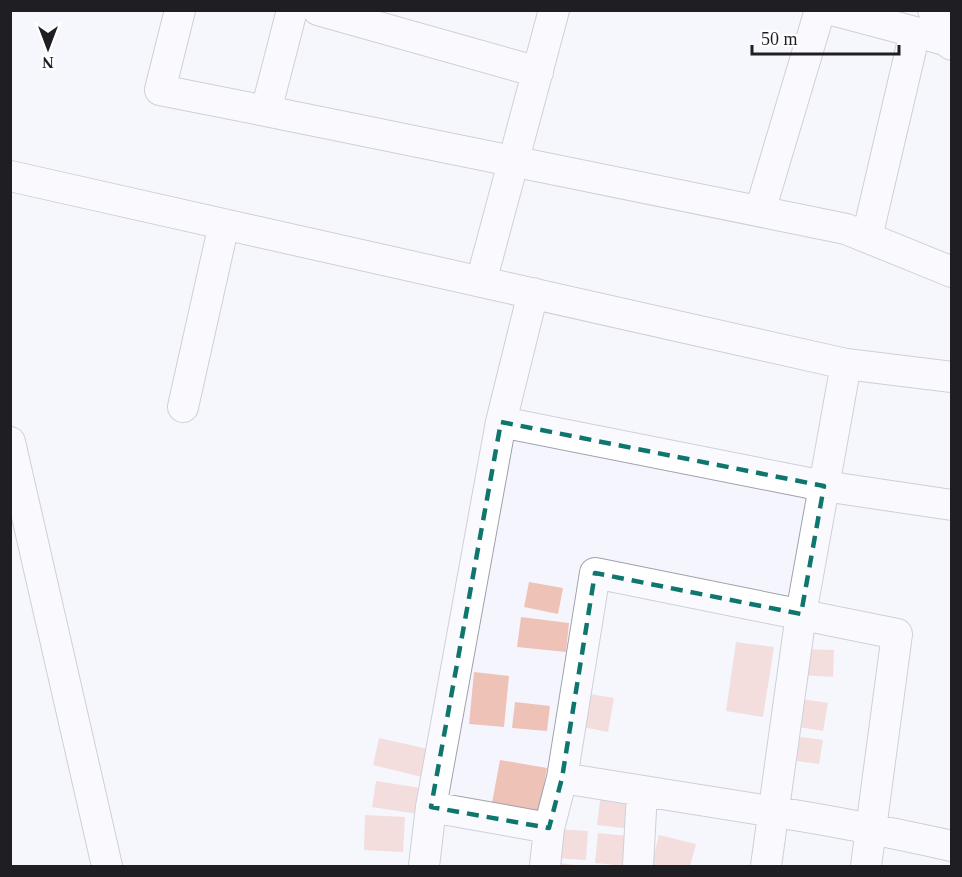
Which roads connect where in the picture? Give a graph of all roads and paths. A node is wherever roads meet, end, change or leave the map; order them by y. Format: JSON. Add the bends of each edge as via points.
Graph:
{"nodes":[{"id":1,"x":180,"y":10,"type":"edge"},
{"id":2,"x":292,"y":10,"type":"edge"},
{"id":3,"x":318,"y":10,"type":"edge"},
{"id":4,"x":554,"y":10,"type":"edge"},
{"id":5,"x":820,"y":10,"type":"edge"},
{"id":6,"x":832,"y":10,"type":"edge"},
{"id":7,"x":924,"y":21,"type":"edge"},
{"id":8,"x":948,"y":43,"type":"edge"},
{"id":9,"x":538,"y":72,"type":"junction"},
{"id":10,"x":266,"y":111,"type":"junction"},
{"id":11,"x":514,"y":161,"type":"junction"},
{"id":12,"x":10,"y":176,"type":"edge"},
{"id":13,"x":760,"y":211,"type":"junction"},
{"id":14,"x":224,"y":224,"type":"junction"},
{"id":15,"x":867,"y":237,"type":"junction"},
{"id":16,"x":951,"y":272,"type":"edge"},
{"id":17,"x":482,"y":282,"type":"junction"},
{"id":18,"x":533,"y":293,"type":"junction"},
{"id":19,"x":846,"y":364,"type":"junction"},
{"id":20,"x":951,"y":377,"type":"edge"},
{"id":21,"x":183,"y":407,"type":"dead end"},
{"id":22,"x":501,"y":422,"type":"junction"},
{"id":23,"x":10,"y":442,"type":"edge"},
{"id":24,"x":824,"y":486,"type":"junction"},
{"id":25,"x":951,"y":505,"type":"edge"},
{"id":26,"x":801,"y":614,"type":"junction"},
{"id":27,"x":562,"y":778,"type":"junction"},
{"id":28,"x":642,"y":792,"type":"junction"},
{"id":29,"x":432,"y":807,"type":"junction"},
{"id":30,"x":775,"y":811,"type":"junction"},
{"id":31,"x":549,"y":828,"type":"junction"},
{"id":32,"x":871,"y":829,"type":"junction"},
{"id":33,"x":951,"y":846,"type":"edge"},
{"id":34,"x":107,"y":867,"type":"edge"},
{"id":35,"x":424,"y":867,"type":"edge"},
{"id":36,"x":545,"y":867,"type":"edge"},
{"id":37,"x":638,"y":867,"type":"edge"},
{"id":38,"x":766,"y":867,"type":"edge"},
{"id":39,"x":866,"y":867,"type":"edge"}],
"edges":[{"from":1,"to":10,"type":"street","via":[[160,90]]},
{"from":2,"to":10,"type":"street"},
{"from":3,"to":9,"type":"street"},
{"from":4,"to":9,"type":"street"},
{"from":5,"to":13,"type":"street"},
{"from":6,"to":7,"type":"street"},
{"from":7,"to":8,"type":"street"},
{"from":7,"to":15,"type":"street"},
{"from":9,"to":11,"type":"street"},
{"from":10,"to":11,"type":"street"},
{"from":11,"to":13,"type":"street"},
{"from":11,"to":17,"type":"street"},
{"from":12,"to":14,"type":"street"},
{"from":13,"to":15,"type":"street"},
{"from":14,"to":17,"type":"street"},
{"from":14,"to":21,"type":"street"},
{"from":15,"to":16,"type":"street"},
{"from":17,"to":18,"type":"street"},
{"from":18,"to":19,"type":"street"},
{"from":18,"to":22,"type":"street"},
{"from":19,"to":20,"type":"street"},
{"from":19,"to":24,"type":"street"},
{"from":22,"to":24,"type":"street"},
{"from":22,"to":29,"type":"street"},
{"from":23,"to":34,"type":"street"},
{"from":24,"to":25,"type":"street"},
{"from":24,"to":26,"type":"street"},
{"from":26,"to":27,"type":"street","via":[[595,573]]},
{"from":26,"to":30,"type":"street"},
{"from":26,"to":32,"type":"street","via":[[897,634]]},
{"from":27,"to":28,"type":"street"},
{"from":27,"to":31,"type":"street"},
{"from":28,"to":30,"type":"street"},
{"from":28,"to":37,"type":"street"},
{"from":29,"to":31,"type":"street"},
{"from":29,"to":35,"type":"street"},
{"from":30,"to":32,"type":"street"},
{"from":30,"to":38,"type":"street"},
{"from":31,"to":36,"type":"street"},
{"from":32,"to":33,"type":"street"},
{"from":32,"to":39,"type":"street"}]}
